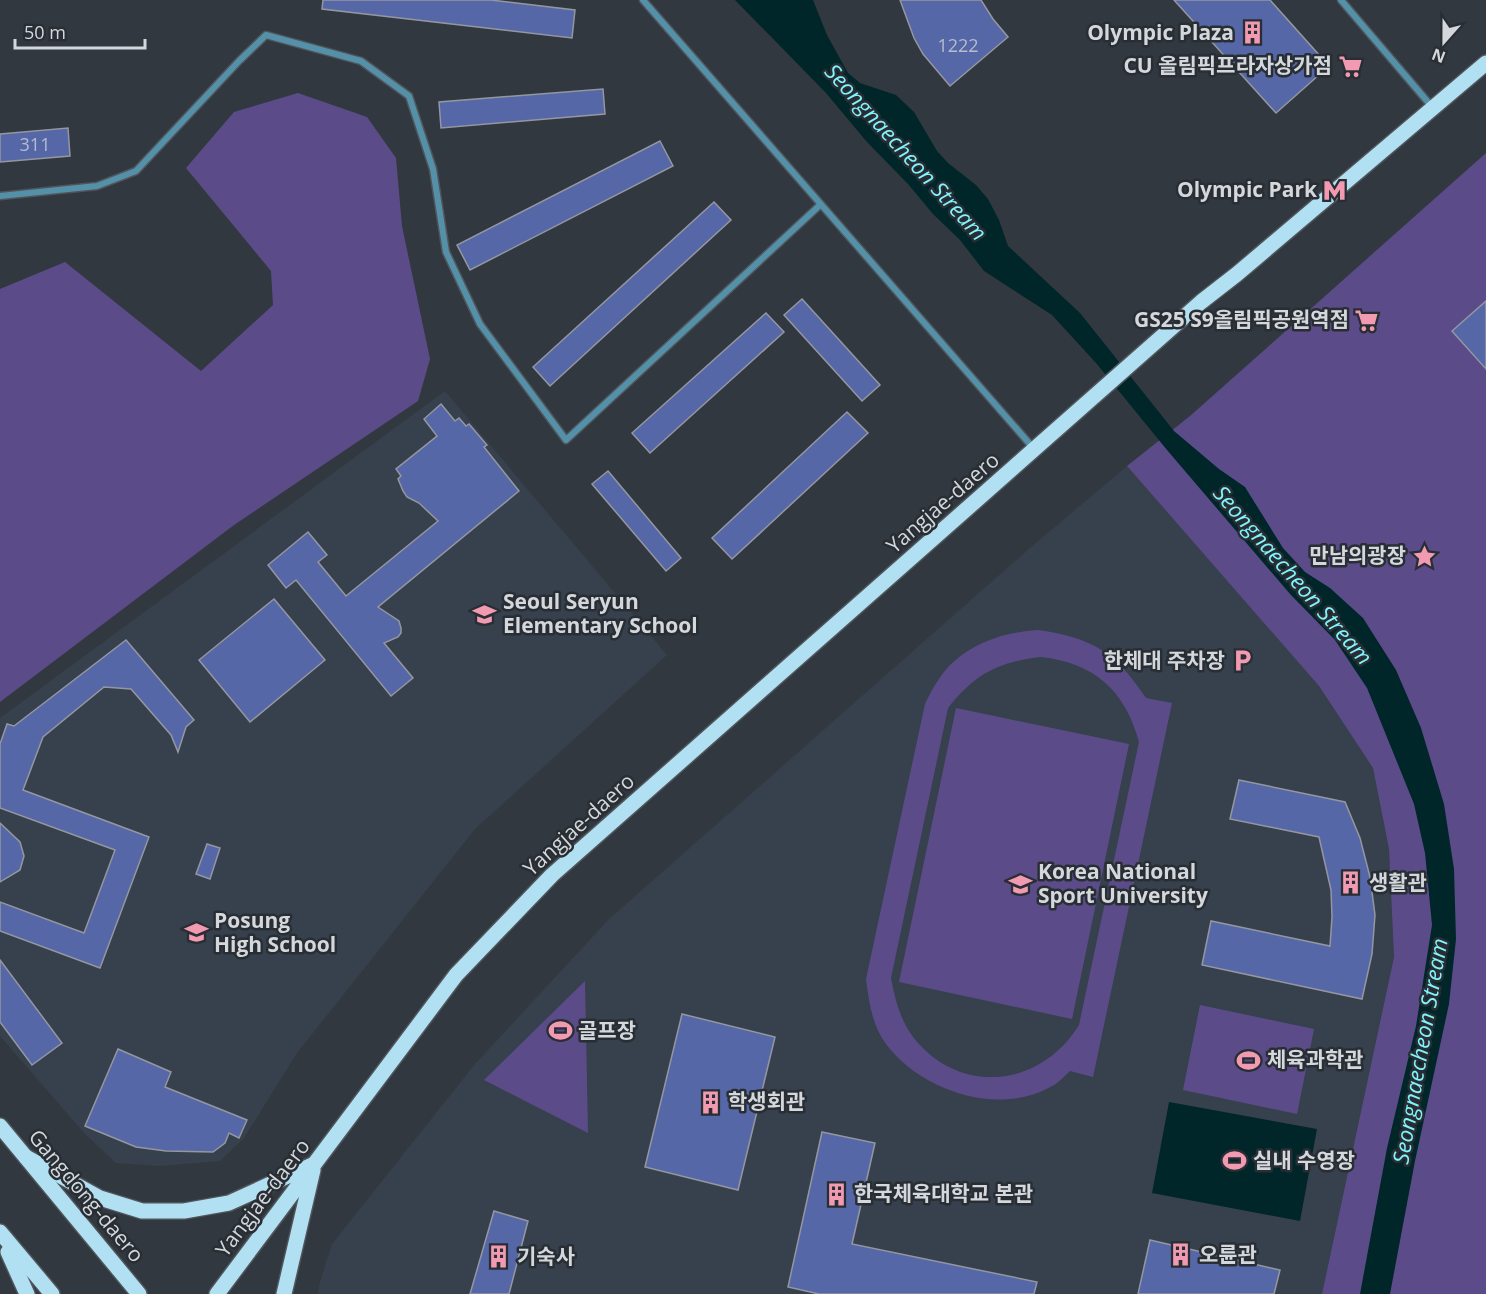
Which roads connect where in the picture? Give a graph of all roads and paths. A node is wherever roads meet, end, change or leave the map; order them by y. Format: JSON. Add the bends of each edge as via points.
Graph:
{"nodes":[{"id":1,"x":643,"y":0,"type":"edge"},
{"id":2,"x":1341,"y":0,"type":"edge"},
{"id":3,"x":1486,"y":63,"type":"edge"},
{"id":4,"x":1433,"y":108,"type":"junction"},
{"id":5,"x":0,"y":196,"type":"edge"},
{"id":6,"x":820,"y":206,"type":"junction"},
{"id":7,"x":1035,"y":450,"type":"junction"},
{"id":8,"x":0,"y":1126,"type":"edge"},
{"id":9,"x":26,"y":1157,"type":"junction"},
{"id":10,"x":314,"y":1164,"type":"junction"},
{"id":11,"x":0,"y":1234,"type":"edge"},
{"id":12,"x":27,"y":1294,"type":"edge"},
{"id":13,"x":52,"y":1294,"type":"edge"},
{"id":14,"x":139,"y":1294,"type":"edge"},
{"id":15,"x":217,"y":1294,"type":"edge"},
{"id":16,"x":284,"y":1294,"type":"edge"}],
"edges":[{"from":1,"to":6,"type":"street"},
{"from":2,"to":4,"type":"street"},
{"from":3,"to":4,"type":"main road"},
{"from":4,"to":7,"type":"main road","name":"Yangjae-daero","via":[[1201,302]]},
{"from":5,"to":6,"type":"street","via":[[96,186],[136,171],[266,35],[361,61],[409,96],[433,169],[447,252],[480,324],[566,440]]},
{"from":6,"to":7,"type":"street"},
{"from":7,"to":10,"type":"main road","name":"Yangjae-daero","via":[[552,875],[456,975]]},
{"from":8,"to":9,"type":"main road","name":"Gangdong-daero"},
{"from":9,"to":10,"type":"main road","via":[[100,1198],[142,1211],[184,1211],[229,1203]]},
{"from":9,"to":14,"type":"main road","name":"Gangdong-daero"},
{"from":10,"to":15,"type":"main road","name":"Yangjae-daero"},
{"from":10,"to":16,"type":"main road"},
{"from":11,"to":12,"type":"main road"},
{"from":11,"to":13,"type":"main road"}]}
